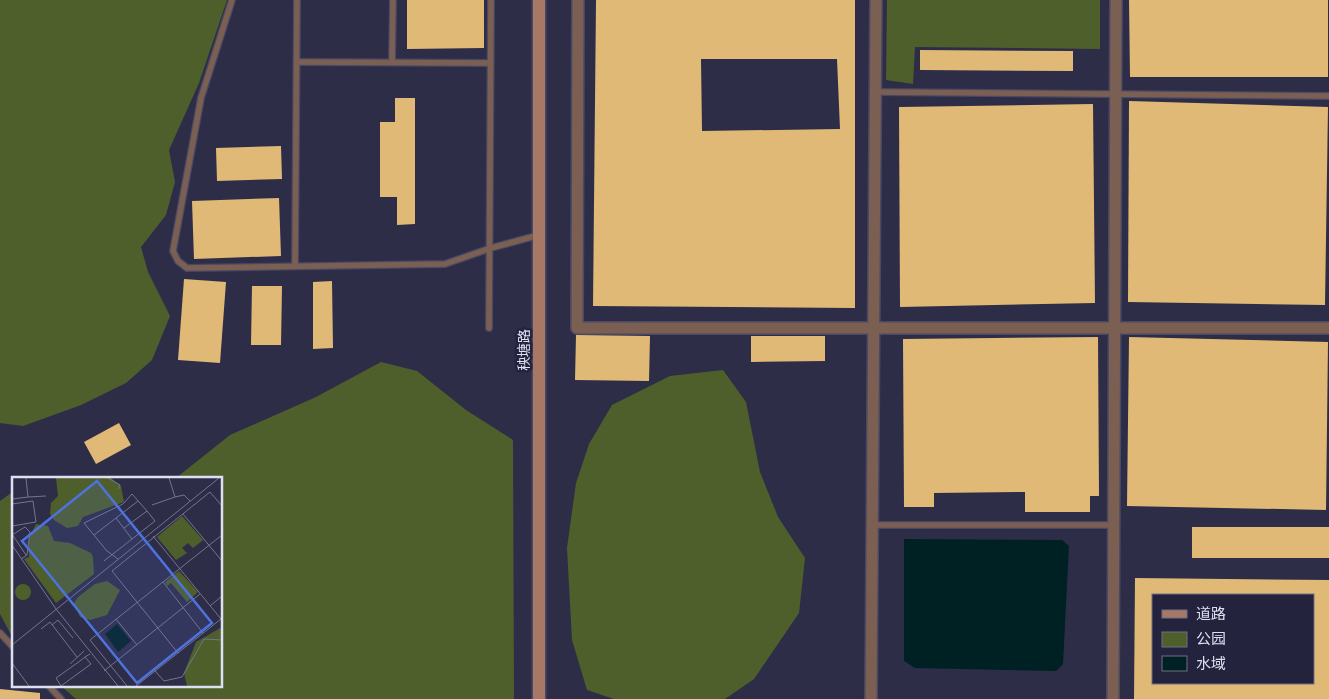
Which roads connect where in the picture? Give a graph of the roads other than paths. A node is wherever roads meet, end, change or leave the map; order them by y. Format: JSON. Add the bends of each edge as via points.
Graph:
{"nodes":[{"id":1,"x":232,"y":0,"type":"edge"},
{"id":2,"x":297,"y":0,"type":"edge"},
{"id":3,"x":393,"y":0,"type":"edge"},
{"id":4,"x":491,"y":0,"type":"edge"},
{"id":5,"x":539,"y":0,"type":"edge"},
{"id":6,"x":578,"y":0,"type":"edge"},
{"id":7,"x":876,"y":0,"type":"edge"},
{"id":8,"x":1116,"y":0,"type":"edge"},
{"id":9,"x":297,"y":62,"type":"junction"},
{"id":10,"x":392,"y":62,"type":"junction"},
{"id":11,"x":490,"y":63,"type":"junction"},
{"id":12,"x":876,"y":92,"type":"junction"},
{"id":13,"x":1115,"y":94,"type":"junction"},
{"id":14,"x":1329,"y":96,"type":"edge"},
{"id":15,"x":538,"y":235,"type":"junction"},
{"id":16,"x":489,"y":248,"type":"junction"},
{"id":17,"x":295,"y":266,"type":"junction"},
{"id":18,"x":488,"y":328,"type":"dead end"},
{"id":19,"x":874,"y":328,"type":"junction"},
{"id":20,"x":1114,"y":328,"type":"junction"},
{"id":21,"x":1329,"y":328,"type":"edge"},
{"id":22,"x":872,"y":525,"type":"junction"},
{"id":23,"x":1114,"y":525,"type":"junction"},
{"id":24,"x":0,"y":634,"type":"edge"},
{"id":25,"x":12,"y":646,"type":"edge"},
{"id":26,"x":49,"y":686,"type":"edge"},
{"id":27,"x":61,"y":699,"type":"edge"},
{"id":28,"x":539,"y":699,"type":"edge"},
{"id":29,"x":871,"y":699,"type":"edge"},
{"id":30,"x":1113,"y":699,"type":"edge"}],
"edges":[{"from":1,"to":17,"type":"lane","via":[[201,98],[173,250],[178,261],[187,268]]},
{"from":2,"to":9,"type":"lane"},
{"from":3,"to":10,"type":"lane"},
{"from":4,"to":11,"type":"lane"},
{"from":5,"to":15,"type":"main road","name":"秧塘路"},
{"from":6,"to":19,"type":"street","via":[[577,328]]},
{"from":7,"to":12,"type":"street"},
{"from":8,"to":13,"type":"street"},
{"from":9,"to":10,"type":"lane"},
{"from":9,"to":17,"type":"lane"},
{"from":10,"to":11,"type":"lane"},
{"from":11,"to":16,"type":"lane"},
{"from":12,"to":13,"type":"lane"},
{"from":12,"to":19,"type":"street"},
{"from":13,"to":14,"type":"lane"},
{"from":13,"to":20,"type":"street"},
{"from":15,"to":16,"type":"lane"},
{"from":15,"to":28,"type":"main road","name":"秧塘路"},
{"from":16,"to":17,"type":"lane","via":[[445,264]]},
{"from":16,"to":18,"type":"lane"},
{"from":19,"to":20,"type":"street"},
{"from":19,"to":22,"type":"street"},
{"from":20,"to":21,"type":"street"},
{"from":20,"to":23,"type":"street"},
{"from":22,"to":23,"type":"lane"},
{"from":22,"to":29,"type":"street"},
{"from":23,"to":30,"type":"street"},
{"from":24,"to":25,"type":"lane"},
{"from":26,"to":27,"type":"lane"}]}
